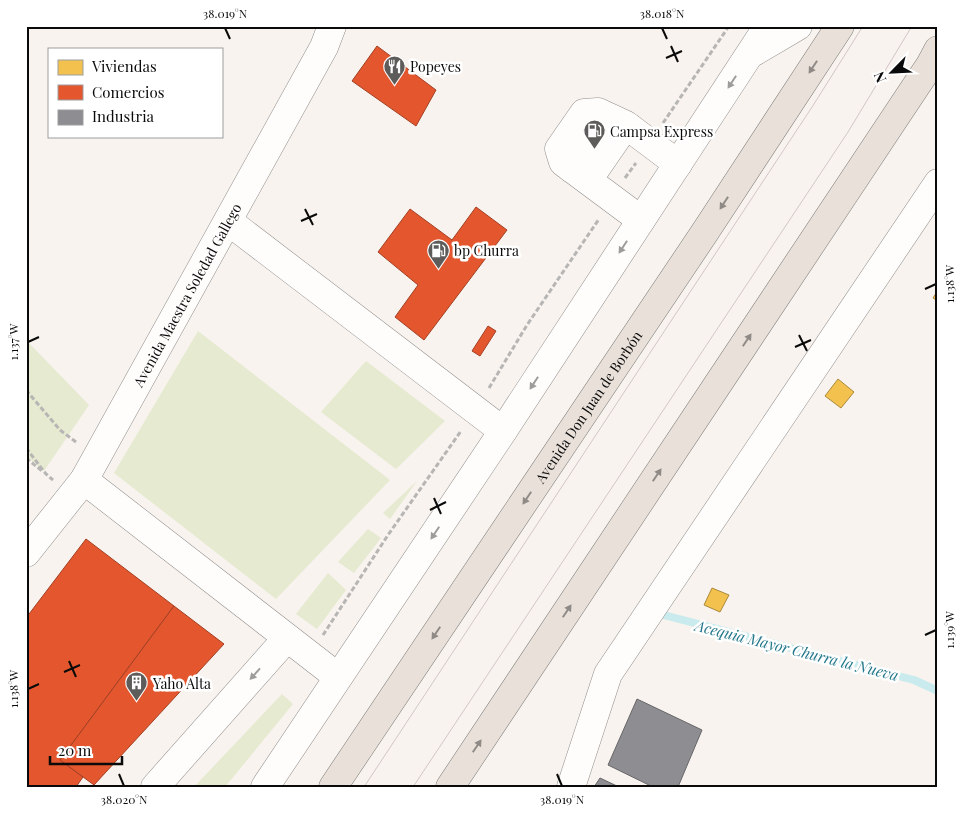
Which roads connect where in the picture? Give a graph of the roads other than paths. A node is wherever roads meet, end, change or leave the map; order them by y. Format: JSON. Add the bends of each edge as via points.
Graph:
{"nodes":[{"id":1,"x":332,"y":26,"type":"edge"},
{"id":2,"x":768,"y":26,"type":"edge"},
{"id":3,"x":798,"y":26,"type":"edge"},
{"id":4,"x":840,"y":26,"type":"edge"},
{"id":5,"x":938,"y":50,"type":"edge"},
{"id":6,"x":749,"y":56,"type":"junction"},
{"id":7,"x":621,"y":123,"type":"junction"},
{"id":8,"x":678,"y":164,"type":"junction"},
{"id":9,"x":580,"y":174,"type":"junction"},
{"id":10,"x":938,"y":183,"type":"edge"},
{"id":11,"x":641,"y":220,"type":"junction"},
{"id":12,"x":228,"y":221,"type":"junction"},
{"id":13,"x":503,"y":431,"type":"junction"},
{"id":14,"x":84,"y":478,"type":"junction"},
{"id":15,"x":26,"y":553,"type":"edge"},
{"id":16,"x":288,"y":638,"type":"junction"},
{"id":17,"x":338,"y":677,"type":"junction"},
{"id":18,"x":155,"y":787,"type":"edge"},
{"id":19,"x":265,"y":787,"type":"edge"},
{"id":20,"x":333,"y":787,"type":"edge"},
{"id":21,"x":450,"y":787,"type":"edge"},
{"id":22,"x":571,"y":787,"type":"edge"}],
"edges":[{"from":1,"to":12,"type":"street","name":"Avenida Maestra Soledad Gallego","via":[[324,47]]},
{"from":2,"to":6,"type":"street"},
{"from":3,"to":6,"type":"street"},
{"from":4,"to":20,"type":"main road","name":"Avenida Don Juan de Borbón","one_way":true},
{"from":21,"to":5,"type":"main road","one_way":true},
{"from":6,"to":8,"type":"street","one_way":true},
{"from":7,"to":8,"type":"street"},
{"from":7,"to":9,"type":"street","via":[[619,135]]},
{"from":7,"to":9,"type":"street","via":[[598,112],[584,113],[559,149],[563,162]]},
{"from":8,"to":11,"type":"street"},
{"from":9,"to":11,"type":"street"},
{"from":10,"to":22,"type":"street","via":[[608,674]]},
{"from":11,"to":13,"type":"street","one_way":true},
{"from":12,"to":13,"type":"street"},
{"from":12,"to":14,"type":"street","name":"Avenida Maestra Soledad Gallego"},
{"from":13,"to":17,"type":"street","one_way":true},
{"from":14,"to":15,"type":"street","name":"Avenida Maestra Soledad Gallego"},
{"from":14,"to":16,"type":"street"},
{"from":16,"to":17,"type":"street"},
{"from":16,"to":18,"type":"street","one_way":true},
{"from":17,"to":19,"type":"street"}]}
